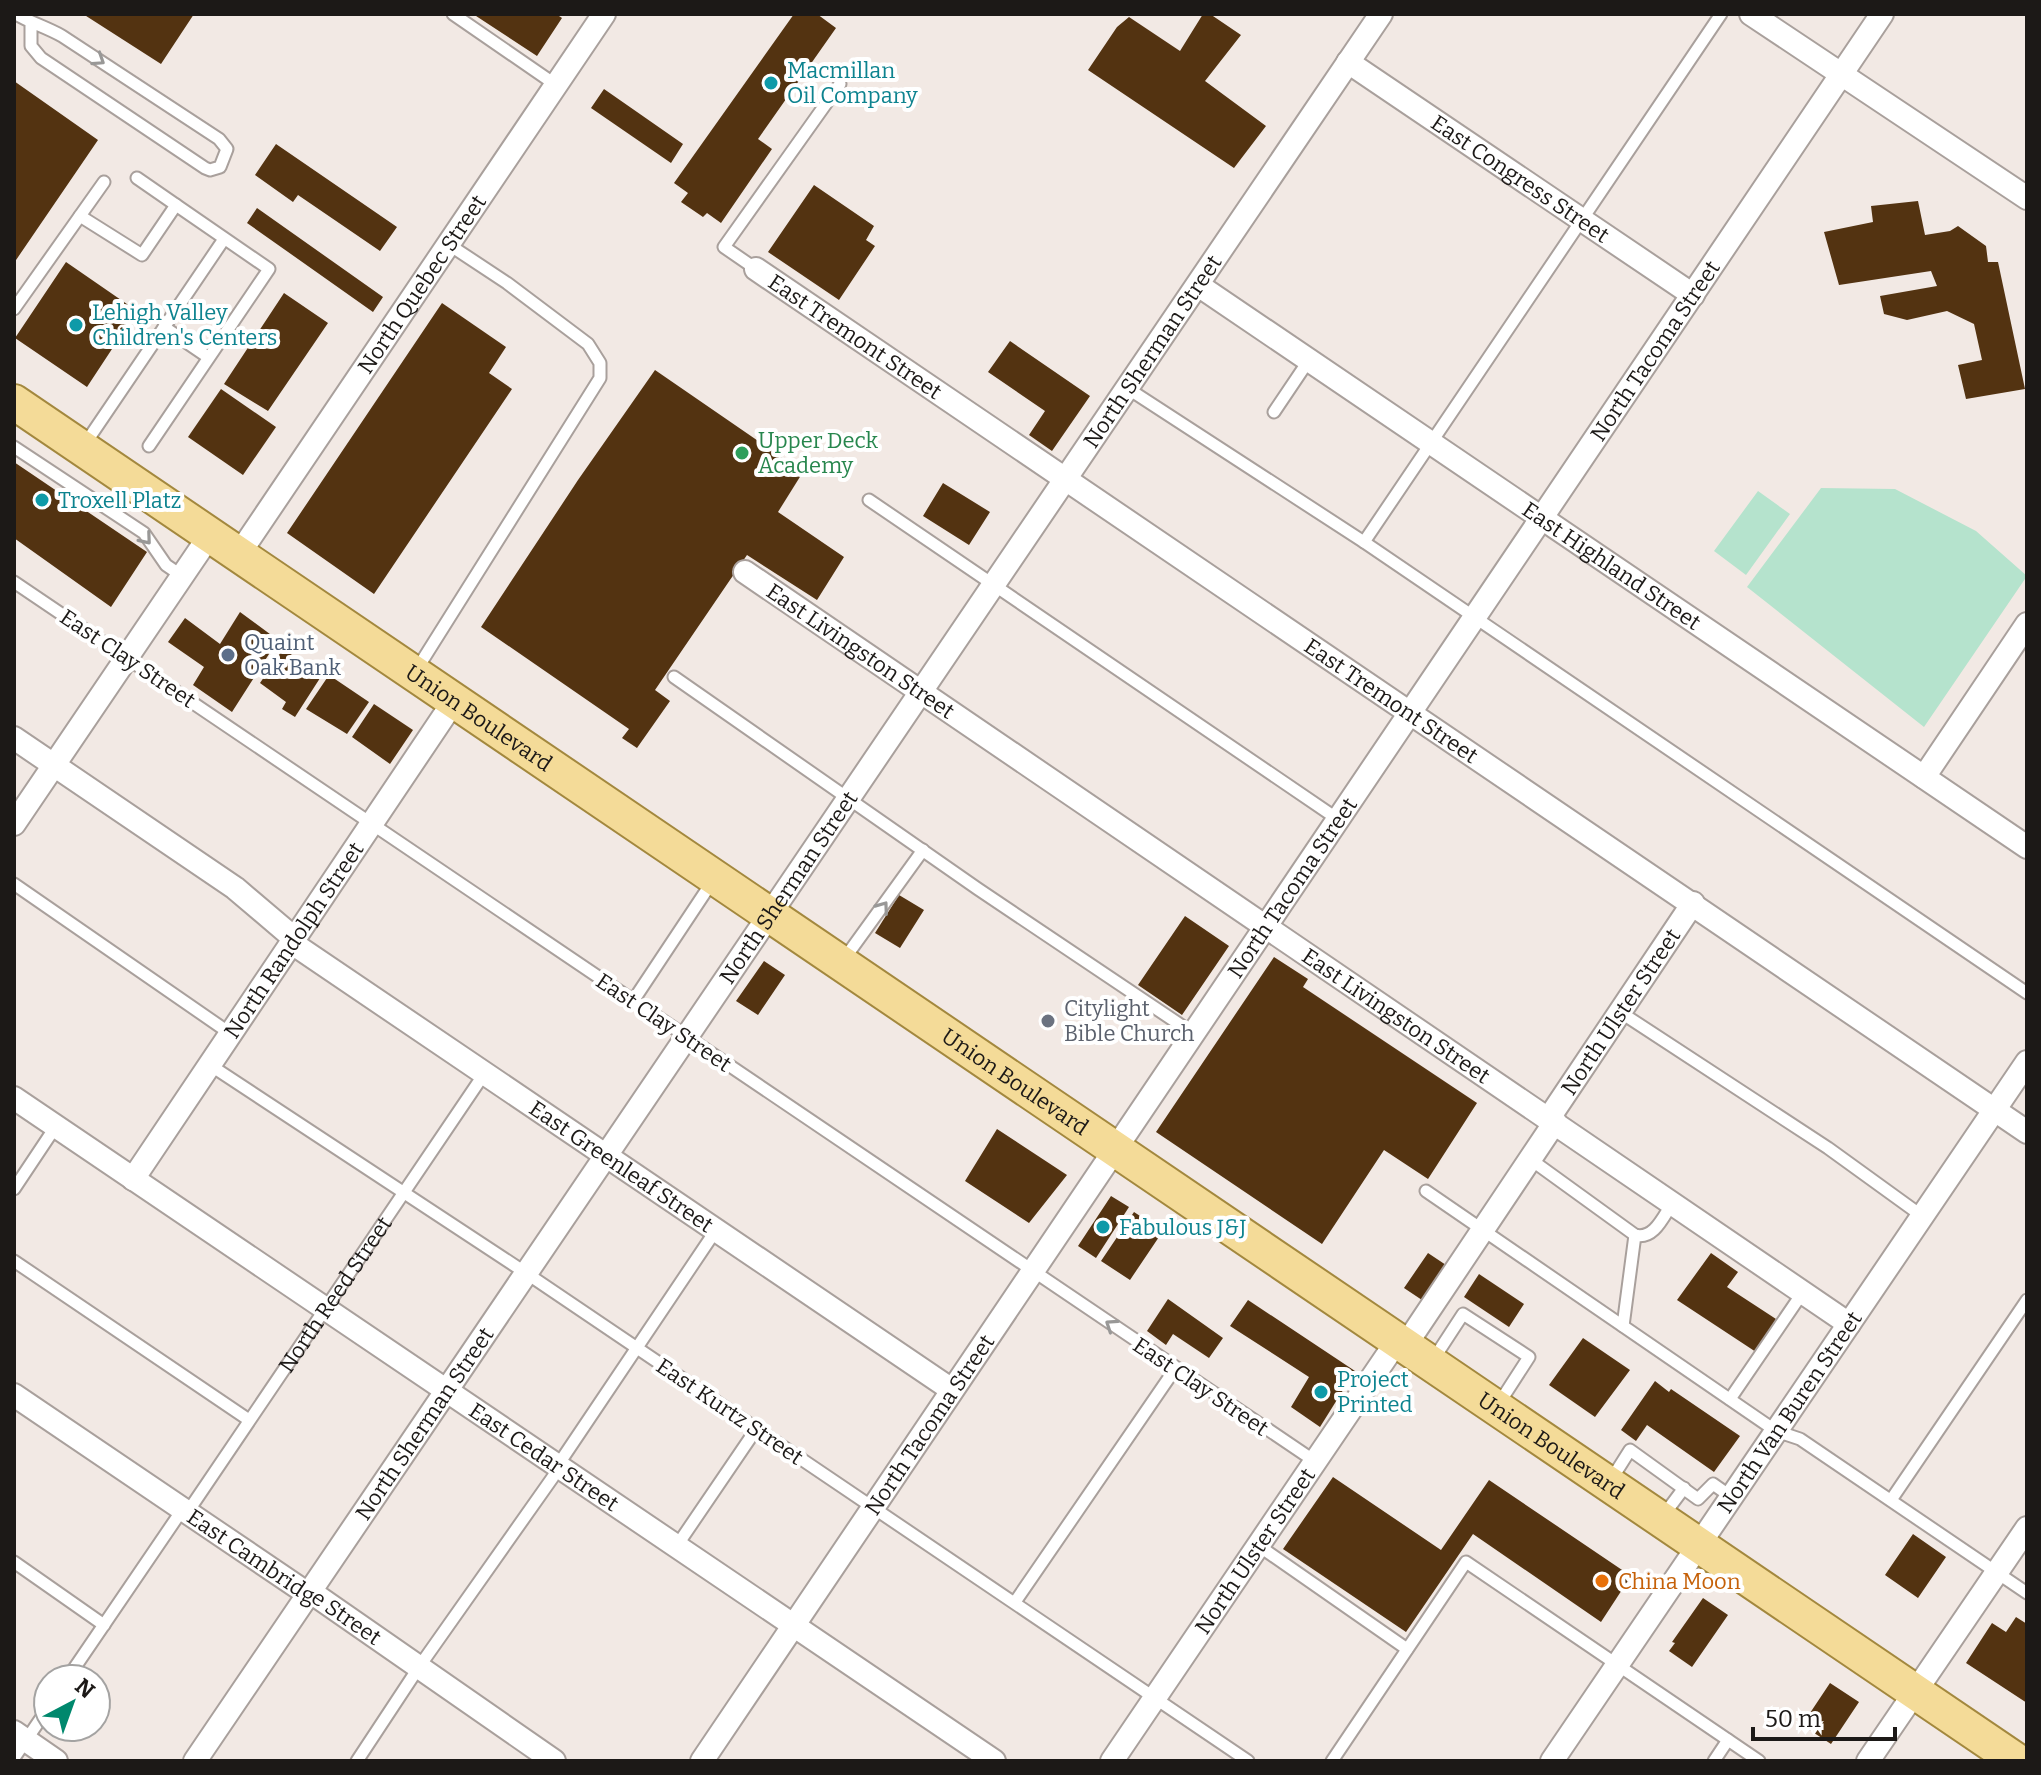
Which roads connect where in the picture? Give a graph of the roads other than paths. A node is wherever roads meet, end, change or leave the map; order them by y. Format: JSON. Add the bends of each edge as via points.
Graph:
{"nodes":[{"id":1,"x":16,"y":14,"type":"edge"},
{"id":2,"x":453,"y":14,"type":"edge"},
{"id":3,"x":604,"y":14,"type":"edge"},
{"id":4,"x":1381,"y":14,"type":"edge"},
{"id":5,"x":1721,"y":14,"type":"edge"},
{"id":6,"x":1751,"y":14,"type":"edge"},
{"id":7,"x":1882,"y":14,"type":"edge"},
{"id":8,"x":31,"y":24,"type":"junction"},
{"id":9,"x":1348,"y":62,"type":"junction"},
{"id":10,"x":1841,"y":75,"type":"junction"},
{"id":11,"x":840,"y":84,"type":"dead end"},
{"id":12,"x":556,"y":85,"type":"junction"},
{"id":13,"x":137,"y":178,"type":"dead end"},
{"id":14,"x":104,"y":182,"type":"dead end"},
{"id":15,"x":2027,"y":198,"type":"edge"},
{"id":16,"x":176,"y":205,"type":"junction"},
{"id":17,"x":80,"y":216,"type":"junction"},
{"id":18,"x":1582,"y":219,"type":"junction"},
{"id":19,"x":224,"y":239,"type":"junction"},
{"id":20,"x":448,"y":244,"type":"junction"},
{"id":21,"x":756,"y":269,"type":"joint"},
{"id":22,"x":1198,"y":285,"type":"junction"},
{"id":23,"x":1693,"y":295,"type":"junction"},
{"id":24,"x":14,"y":309,"type":"edge"},
{"id":25,"x":164,"y":327,"type":"junction"},
{"id":26,"x":208,"y":357,"type":"junction"},
{"id":27,"x":1309,"y":360,"type":"junction"},
{"id":28,"x":1127,"y":388,"type":"junction"},
{"id":29,"x":15,"y":404,"type":"edge"},
{"id":30,"x":1274,"y":412,"type":"dead end"},
{"id":31,"x":1431,"y":443,"type":"junction"},
{"id":32,"x":149,"y":446,"type":"dead end"},
{"id":33,"x":14,"y":447,"type":"edge"},
{"id":34,"x":82,"y":448,"type":"junction"},
{"id":35,"x":1065,"y":480,"type":"junction"},
{"id":36,"x":869,"y":500,"type":"dead end"},
{"id":37,"x":1542,"y":518,"type":"junction"},
{"id":38,"x":210,"y":535,"type":"junction"},
{"id":39,"x":1364,"y":542,"type":"junction"},
{"id":40,"x":239,"y":554,"type":"junction"},
{"id":41,"x":745,"y":572,"type":"dead end"},
{"id":42,"x":182,"y":576,"type":"junction"},
{"id":43,"x":14,"y":582,"type":"edge"},
{"id":44,"x":995,"y":584,"type":"junction"},
{"id":45,"x":1473,"y":617,"type":"junction"},
{"id":46,"x":2027,"y":624,"type":"edge"},
{"id":47,"x":127,"y":657,"type":"junction"},
{"id":48,"x":414,"y":673,"type":"junction"},
{"id":49,"x":674,"y":677,"type":"dead end"},
{"id":50,"x":920,"y":693,"type":"junction"},
{"id":51,"x":454,"y":701,"type":"junction"},
{"id":52,"x":1410,"y":712,"type":"junction"},
{"id":53,"x":14,"y":738,"type":"edge"},
{"id":54,"x":54,"y":765,"type":"junction"},
{"id":55,"x":1924,"y":777,"type":"junction"},
{"id":56,"x":848,"y":799,"type":"junction"},
{"id":57,"x":1339,"y":820,"type":"junction"},
{"id":58,"x":14,"y":824,"type":"edge"},
{"id":59,"x":371,"y":825,"type":"junction"},
{"id":60,"x":2027,"y":847,"type":"edge"},
{"id":61,"x":923,"y":850,"type":"junction"},
{"id":62,"x":715,"y":878,"type":"junction"},
{"id":63,"x":14,"y":884,"type":"edge"},
{"id":64,"x":1693,"y":903,"type":"junction"},
{"id":65,"x":770,"y":914,"type":"junction"},
{"id":66,"x":1266,"y":927,"type":"junction"},
{"id":67,"x":293,"y":941,"type":"junction"},
{"id":68,"x":842,"y":963,"type":"junction"},
{"id":69,"x":2027,"y":993,"type":"edge"},
{"id":70,"x":633,"y":1001,"type":"junction"},
{"id":71,"x":1620,"y":1012,"type":"junction"},
{"id":72,"x":231,"y":1034,"type":"junction"},
{"id":73,"x":1194,"y":1034,"type":"junction"},
{"id":74,"x":686,"y":1037,"type":"junction"},
{"id":75,"x":2027,"y":1062,"type":"edge"},
{"id":76,"x":210,"y":1065,"type":"junction"},
{"id":77,"x":484,"y":1074,"type":"junction"},
{"id":78,"x":14,"y":1098,"type":"edge"},
{"id":79,"x":1995,"y":1110,"type":"junction"},
{"id":80,"x":1552,"y":1120,"type":"junction"},
{"id":81,"x":56,"y":1126,"type":"junction"},
{"id":82,"x":2027,"y":1132,"type":"edge"},
{"id":83,"x":1116,"y":1149,"type":"junction"},
{"id":84,"x":606,"y":1155,"type":"junction"},
{"id":85,"x":1530,"y":1159,"type":"junction"},
{"id":86,"x":133,"y":1179,"type":"junction"},
{"id":87,"x":14,"y":1189,"type":"edge"},
{"id":88,"x":402,"y":1191,"type":"junction"},
{"id":89,"x":1426,"y":1191,"type":"dead end"},
{"id":90,"x":1673,"y":1202,"type":"junction"},
{"id":91,"x":1922,"y":1216,"type":"junction"},
{"id":92,"x":1483,"y":1229,"type":"junction"},
{"id":93,"x":716,"y":1230,"type":"junction"},
{"id":94,"x":1635,"y":1235,"type":"junction"},
{"id":95,"x":14,"y":1261,"type":"edge"},
{"id":96,"x":1031,"y":1271,"type":"junction"},
{"id":97,"x":526,"y":1273,"type":"junction"},
{"id":98,"x":1803,"y":1292,"type":"junction"},
{"id":99,"x":2027,"y":1300,"type":"edge"},
{"id":100,"x":324,"y":1308,"type":"junction"},
{"id":101,"x":1849,"y":1324,"type":"junction"},
{"id":102,"x":1623,"y":1326,"type":"junction"},
{"id":103,"x":637,"y":1348,"type":"junction"},
{"id":104,"x":1411,"y":1350,"type":"junction"},
{"id":105,"x":1175,"y":1369,"type":"junction"},
{"id":106,"x":952,"y":1390,"type":"junction"},
{"id":107,"x":446,"y":1392,"type":"junction"},
{"id":108,"x":14,"y":1395,"type":"edge"},
{"id":109,"x":1730,"y":1399,"type":"junction"},
{"id":110,"x":1496,"y":1408,"type":"junction"},
{"id":111,"x":249,"y":1420,"type":"junction"},
{"id":112,"x":757,"y":1428,"type":"junction"},
{"id":113,"x":1776,"y":1431,"type":"junction"},
{"id":114,"x":1316,"y":1462,"type":"junction"},
{"id":115,"x":558,"y":1465,"type":"junction"},
{"id":116,"x":1608,"y":1484,"type":"junction"},
{"id":117,"x":1684,"y":1488,"type":"junction"},
{"id":118,"x":1730,"y":1496,"type":"junction"},
{"id":119,"x":1891,"y":1500,"type":"junction"},
{"id":120,"x":874,"y":1507,"type":"junction"},
{"id":121,"x":182,"y":1513,"type":"junction"},
{"id":122,"x":1661,"y":1519,"type":"junction"},
{"id":123,"x":2027,"y":1528,"type":"edge"},
{"id":124,"x":1699,"y":1545,"type":"junction"},
{"id":125,"x":1259,"y":1546,"type":"junction"},
{"id":126,"x":676,"y":1547,"type":"junction"},
{"id":127,"x":14,"y":1562,"type":"edge"},
{"id":128,"x":1996,"y":1572,"type":"junction"},
{"id":129,"x":2027,"y":1593,"type":"edge"},
{"id":130,"x":308,"y":1594,"type":"junction"},
{"id":131,"x":1015,"y":1602,"type":"junction"},
{"id":132,"x":104,"y":1625,"type":"junction"},
{"id":133,"x":792,"y":1626,"type":"junction"},
{"id":134,"x":1407,"y":1649,"type":"junction"},
{"id":135,"x":78,"y":1663,"type":"edge"},
{"id":136,"x":1617,"y":1664,"type":"junction"},
{"id":137,"x":419,"y":1667,"type":"junction"},
{"id":138,"x":1915,"y":1691,"type":"junction"},
{"id":139,"x":1155,"y":1698,"type":"junction"},
{"id":140,"x":32,"y":1727,"type":"edge"},
{"id":141,"x":1728,"y":1740,"type":"junction"},
{"id":142,"x":18,"y":1744,"type":"edge"},
{"id":143,"x":540,"y":1757,"type":"edge"},
{"id":144,"x":56,"y":1761,"type":"edge"},
{"id":145,"x":195,"y":1761,"type":"edge"},
{"id":146,"x":357,"y":1761,"type":"edge"},
{"id":147,"x":702,"y":1761,"type":"edge"},
{"id":148,"x":994,"y":1761,"type":"edge"},
{"id":149,"x":1112,"y":1761,"type":"edge"},
{"id":150,"x":1248,"y":1761,"type":"edge"},
{"id":151,"x":1332,"y":1761,"type":"edge"},
{"id":152,"x":1552,"y":1761,"type":"edge"},
{"id":153,"x":1714,"y":1761,"type":"edge"},
{"id":154,"x":1759,"y":1761,"type":"edge"},
{"id":155,"x":1868,"y":1761,"type":"edge"},
{"id":156,"x":2017,"y":1761,"type":"edge"}],
"edges":[{"from":1,"to":8,"type":"lane"},
{"from":2,"to":12,"type":"lane"},
{"from":3,"to":12,"type":"street","name":"North Quebec Street"},
{"from":4,"to":9,"type":"street","name":"North Sherman Street"},
{"from":5,"to":18,"type":"lane"},
{"from":6,"to":10,"type":"street"},
{"from":7,"to":10,"type":"street","name":"North Tacoma Street"},
{"from":8,"to":8,"type":"lane","one_way":true,"via":[[62,36],[219,139],[227,149],[220,167],[205,168],[41,58],[31,46]]},
{"from":9,"to":18,"type":"street","name":"East Congress Street"},
{"from":9,"to":22,"type":"street","name":"North Sherman Street"},
{"from":10,"to":15,"type":"street"},
{"from":10,"to":23,"type":"street","name":"North Tacoma Street"},
{"from":11,"to":21,"type":"lane","via":[[724,247]]},
{"from":12,"to":20,"type":"street","name":"North Quebec Street"},
{"from":13,"to":16,"type":"lane"},
{"from":14,"to":17,"type":"lane"},
{"from":16,"to":17,"type":"lane","via":[[142,255]]},
{"from":16,"to":19,"type":"lane"},
{"from":17,"to":24,"type":"lane"},
{"from":18,"to":23,"type":"street","name":"East Congress Street"},
{"from":18,"to":31,"type":"lane"},
{"from":19,"to":25,"type":"lane"},
{"from":19,"to":26,"type":"lane","via":[[269,269]]},
{"from":20,"to":40,"type":"street","name":"North Quebec Street"},
{"from":20,"to":48,"type":"lane","via":[[588,344],[600,363],[600,378]]},
{"from":21,"to":35,"type":"street","name":"East Tremont Street"},
{"from":22,"to":27,"type":"street","name":"East Highland Street"},
{"from":22,"to":28,"type":"street","name":"North Sherman Street"},
{"from":23,"to":37,"type":"street","name":"North Tacoma Street"},
{"from":25,"to":26,"type":"lane"},
{"from":25,"to":34,"type":"lane"},
{"from":26,"to":32,"type":"lane"},
{"from":27,"to":30,"type":"lane"},
{"from":27,"to":31,"type":"street","name":"East Highland Street"},
{"from":28,"to":35,"type":"street","name":"North Sherman Street"},
{"from":28,"to":39,"type":"lane"},
{"from":29,"to":34,"type":"main road","name":"Union Boulevard"},
{"from":31,"to":37,"type":"street","name":"East Highland Street"},
{"from":31,"to":39,"type":"lane"},
{"from":33,"to":42,"type":"lane","one_way":true,"via":[[144,533],[166,565]]},
{"from":34,"to":38,"type":"main road","name":"Union Boulevard"},
{"from":35,"to":44,"type":"street","name":"North Sherman Street"},
{"from":35,"to":52,"type":"street","name":"East Tremont Street"},
{"from":36,"to":44,"type":"lane"},
{"from":37,"to":45,"type":"street","name":"North Tacoma Street"},
{"from":37,"to":55,"type":"street","name":"East Highland Street"},
{"from":38,"to":40,"type":"main road","name":"Union Boulevard"},
{"from":38,"to":42,"type":"street"},
{"from":39,"to":45,"type":"lane"},
{"from":40,"to":48,"type":"main road","name":"Union Boulevard"},
{"from":41,"to":50,"type":"street","name":"East Livingston Street"},
{"from":42,"to":47,"type":"street"},
{"from":43,"to":47,"type":"lane","name":"East Clay Street"},
{"from":44,"to":50,"type":"street","name":"North Sherman Street"},
{"from":44,"to":57,"type":"lane"},
{"from":45,"to":52,"type":"street","name":"North Tacoma Street"},
{"from":45,"to":69,"type":"lane"},
{"from":46,"to":55,"type":"street"},
{"from":47,"to":54,"type":"street"},
{"from":47,"to":59,"type":"lane","name":"East Clay Street"},
{"from":48,"to":51,"type":"main road","name":"Union Boulevard"},
{"from":49,"to":56,"type":"lane"},
{"from":50,"to":56,"type":"street","name":"North Sherman Street"},
{"from":50,"to":66,"type":"street","name":"East Livingston Street"},
{"from":51,"to":59,"type":"street","name":"North Randolph Street"},
{"from":51,"to":62,"type":"main road","name":"Union Boulevard"},
{"from":52,"to":57,"type":"street","name":"North Tacoma Street"},
{"from":52,"to":64,"type":"street","name":"East Tremont Street"},
{"from":53,"to":54,"type":"street","name":"East Greenleaf Street"},
{"from":54,"to":58,"type":"street"},
{"from":54,"to":67,"type":"street","name":"East Greenleaf Street","via":[[235,888]]},
{"from":55,"to":60,"type":"street","name":"East Highland Street"},
{"from":56,"to":61,"type":"lane"},
{"from":56,"to":65,"type":"street","name":"North Sherman Street"},
{"from":57,"to":66,"type":"street","name":"North Tacoma Street"},
{"from":59,"to":67,"type":"street","name":"North Randolph Street"},
{"from":59,"to":70,"type":"lane","name":"East Clay Street"},
{"from":68,"to":61,"type":"lane","one_way":true},
{"from":61,"to":73,"type":"lane"},
{"from":62,"to":65,"type":"main road","name":"Union Boulevard"},
{"from":62,"to":70,"type":"lane"},
{"from":63,"to":72,"type":"lane"},
{"from":64,"to":71,"type":"street","name":"North Ulster Street"},
{"from":64,"to":79,"type":"street","name":"East Tremont Street"},
{"from":65,"to":68,"type":"main road","name":"Union Boulevard"},
{"from":65,"to":74,"type":"street","name":"North Sherman Street"},
{"from":66,"to":73,"type":"street","name":"North Tacoma Street"},
{"from":66,"to":80,"type":"street","name":"East Livingston Street"},
{"from":67,"to":72,"type":"street","name":"North Randolph Street"},
{"from":67,"to":77,"type":"street","name":"East Greenleaf Street"},
{"from":68,"to":83,"type":"main road","name":"Union Boulevard"},
{"from":70,"to":74,"type":"lane","name":"East Clay Street"},
{"from":71,"to":80,"type":"street","name":"North Ulster Street"},
{"from":71,"to":91,"type":"lane"},
{"from":72,"to":76,"type":"street","name":"North Randolph Street"},
{"from":73,"to":83,"type":"street","name":"North Tacoma Street"},
{"from":74,"to":84,"type":"street","name":"North Sherman Street"},
{"from":74,"to":96,"type":"lane","name":"East Clay Street"},
{"from":75,"to":79,"type":"street","name":"North Van Buren Street"},
{"from":76,"to":86,"type":"street","name":"North Randolph Street"},
{"from":76,"to":88,"type":"lane","name":"East Kurtz Street"},
{"from":77,"to":84,"type":"street","name":"East Greenleaf Street"},
{"from":77,"to":88,"type":"lane","name":"North Reed Street"},
{"from":78,"to":81,"type":"street","name":"East Cedar Street"},
{"from":79,"to":82,"type":"street","name":"East Tremont Street"},
{"from":79,"to":91,"type":"street","name":"North Van Buren Street"},
{"from":80,"to":85,"type":"street","name":"North Ulster Street"},
{"from":80,"to":90,"type":"street","name":"East Livingston Street"},
{"from":81,"to":86,"type":"street","name":"East Cedar Street"},
{"from":81,"to":87,"type":"lane"},
{"from":83,"to":96,"type":"street","name":"North Tacoma Street"},
{"from":83,"to":104,"type":"main road","name":"Union Boulevard"},
{"from":84,"to":93,"type":"street","name":"East Greenleaf Street"},
{"from":84,"to":97,"type":"street","name":"North Sherman Street"},
{"from":85,"to":92,"type":"street","name":"North Ulster Street"},
{"from":85,"to":94,"type":"lane"},
{"from":86,"to":100,"type":"street","name":"East Cedar Street"},
{"from":88,"to":97,"type":"lane","name":"East Kurtz Street"},
{"from":88,"to":100,"type":"lane","name":"North Reed Street"},
{"from":89,"to":92,"type":"lane"},
{"from":90,"to":94,"type":"lane","via":[[1651,1234]]},
{"from":90,"to":98,"type":"street","name":"East Livingston Street"},
{"from":91,"to":101,"type":"street","name":"North Van Buren Street"},
{"from":92,"to":102,"type":"lane"},
{"from":92,"to":104,"type":"street","name":"North Ulster Street"},
{"from":93,"to":103,"type":"lane"},
{"from":93,"to":106,"type":"street","name":"East Greenleaf Street"},
{"from":94,"to":102,"type":"lane"},
{"from":95,"to":111,"type":"lane"},
{"from":105,"to":96,"type":"lane","name":"East Clay Street","one_way":true},
{"from":96,"to":106,"type":"street","name":"North Tacoma Street"},
{"from":97,"to":103,"type":"lane","name":"East Kurtz Street"},
{"from":97,"to":107,"type":"street","name":"North Sherman Street"},
{"from":98,"to":101,"type":"street","name":"East Livingston Street"},
{"from":98,"to":109,"type":"lane"},
{"from":99,"to":119,"type":"lane"},
{"from":100,"to":107,"type":"street","name":"East Cedar Street"},
{"from":100,"to":111,"type":"lane","name":"North Reed Street"},
{"from":101,"to":113,"type":"street","name":"North Van Buren Street"},
{"from":102,"to":109,"type":"lane"},
{"from":103,"to":112,"type":"lane","name":"East Kurtz Street"},
{"from":103,"to":115,"type":"lane"},
{"from":104,"to":110,"type":"main road","name":"Union Boulevard"},
{"from":104,"to":110,"type":"lane","via":[[1463,1314],[1529,1357]]},
{"from":104,"to":114,"type":"street","name":"North Ulster Street"},
{"from":105,"to":114,"type":"lane","name":"East Clay Street"},
{"from":105,"to":131,"type":"lane"},
{"from":106,"to":120,"type":"street","name":"North Tacoma Street"},
{"from":107,"to":115,"type":"street","name":"East Cedar Street"},
{"from":107,"to":130,"type":"street","name":"North Sherman Street"},
{"from":108,"to":121,"type":"street","name":"East Cambridge Street"},
{"from":109,"to":113,"type":"lane"},
{"from":110,"to":116,"type":"main road","name":"Union Boulevard"},
{"from":111,"to":121,"type":"lane","name":"North Reed Street"},
{"from":112,"to":120,"type":"lane","name":"East Kurtz Street"},
{"from":112,"to":126,"type":"lane"},
{"from":113,"to":118,"type":"street","name":"North Van Buren Street"},
{"from":113,"to":119,"type":"lane","via":[[1800,1439]]},
{"from":114,"to":125,"type":"street","name":"North Ulster Street"},
{"from":115,"to":126,"type":"street","name":"East Cedar Street"},
{"from":115,"to":137,"type":"lane"},
{"from":116,"to":117,"type":"lane","via":[[1630,1450]]},
{"from":116,"to":122,"type":"main road","name":"Union Boulevard"},
{"from":117,"to":118,"type":"lane","via":[[1698,1499],[1713,1484]]},
{"from":117,"to":122,"type":"lane"},
{"from":118,"to":124,"type":"street","name":"North Van Buren Street"},
{"from":119,"to":128,"type":"lane"},
{"from":120,"to":131,"type":"lane","name":"East Kurtz Street"},
{"from":120,"to":133,"type":"street","name":"North Tacoma Street"},
{"from":121,"to":130,"type":"street","name":"East Cambridge Street"},
{"from":121,"to":132,"type":"lane","name":"North Reed Street"},
{"from":122,"to":124,"type":"main road","name":"Union Boulevard"},
{"from":123,"to":128,"type":"street"},
{"from":124,"to":136,"type":"street","name":"North Van Buren Street"},
{"from":124,"to":138,"type":"main road","name":"Union Boulevard"},
{"from":125,"to":134,"type":"lane"},
{"from":125,"to":139,"type":"street","name":"North Ulster Street"},
{"from":126,"to":133,"type":"street","name":"East Cedar Street"},
{"from":127,"to":132,"type":"lane"},
{"from":128,"to":129,"type":"lane"},
{"from":128,"to":138,"type":"street"},
{"from":130,"to":137,"type":"street","name":"East Cambridge Street"},
{"from":130,"to":145,"type":"street","name":"North Sherman Street"},
{"from":131,"to":139,"type":"lane","name":"East Kurtz Street"},
{"from":132,"to":135,"type":"lane","name":"North Reed Street"},
{"from":133,"to":147,"type":"street","name":"North Tacoma Street"},
{"from":133,"to":148,"type":"street","name":"East Cedar Street"},
{"from":134,"to":136,"type":"lane","via":[[1466,1562]]},
{"from":134,"to":151,"type":"lane"},
{"from":136,"to":141,"type":"lane"},
{"from":136,"to":152,"type":"street","name":"North Van Buren Street"},
{"from":137,"to":143,"type":"street","name":"East Cambridge Street"},
{"from":137,"to":146,"type":"lane"},
{"from":138,"to":155,"type":"street"},
{"from":138,"to":156,"type":"main road","name":"Union Boulevard"},
{"from":139,"to":149,"type":"street","name":"North Ulster Street"},
{"from":139,"to":150,"type":"lane","name":"East Kurtz Street"},
{"from":140,"to":142,"type":"lane"},
{"from":141,"to":153,"type":"lane"},
{"from":141,"to":154,"type":"lane"},
{"from":142,"to":144,"type":"street"}]}
